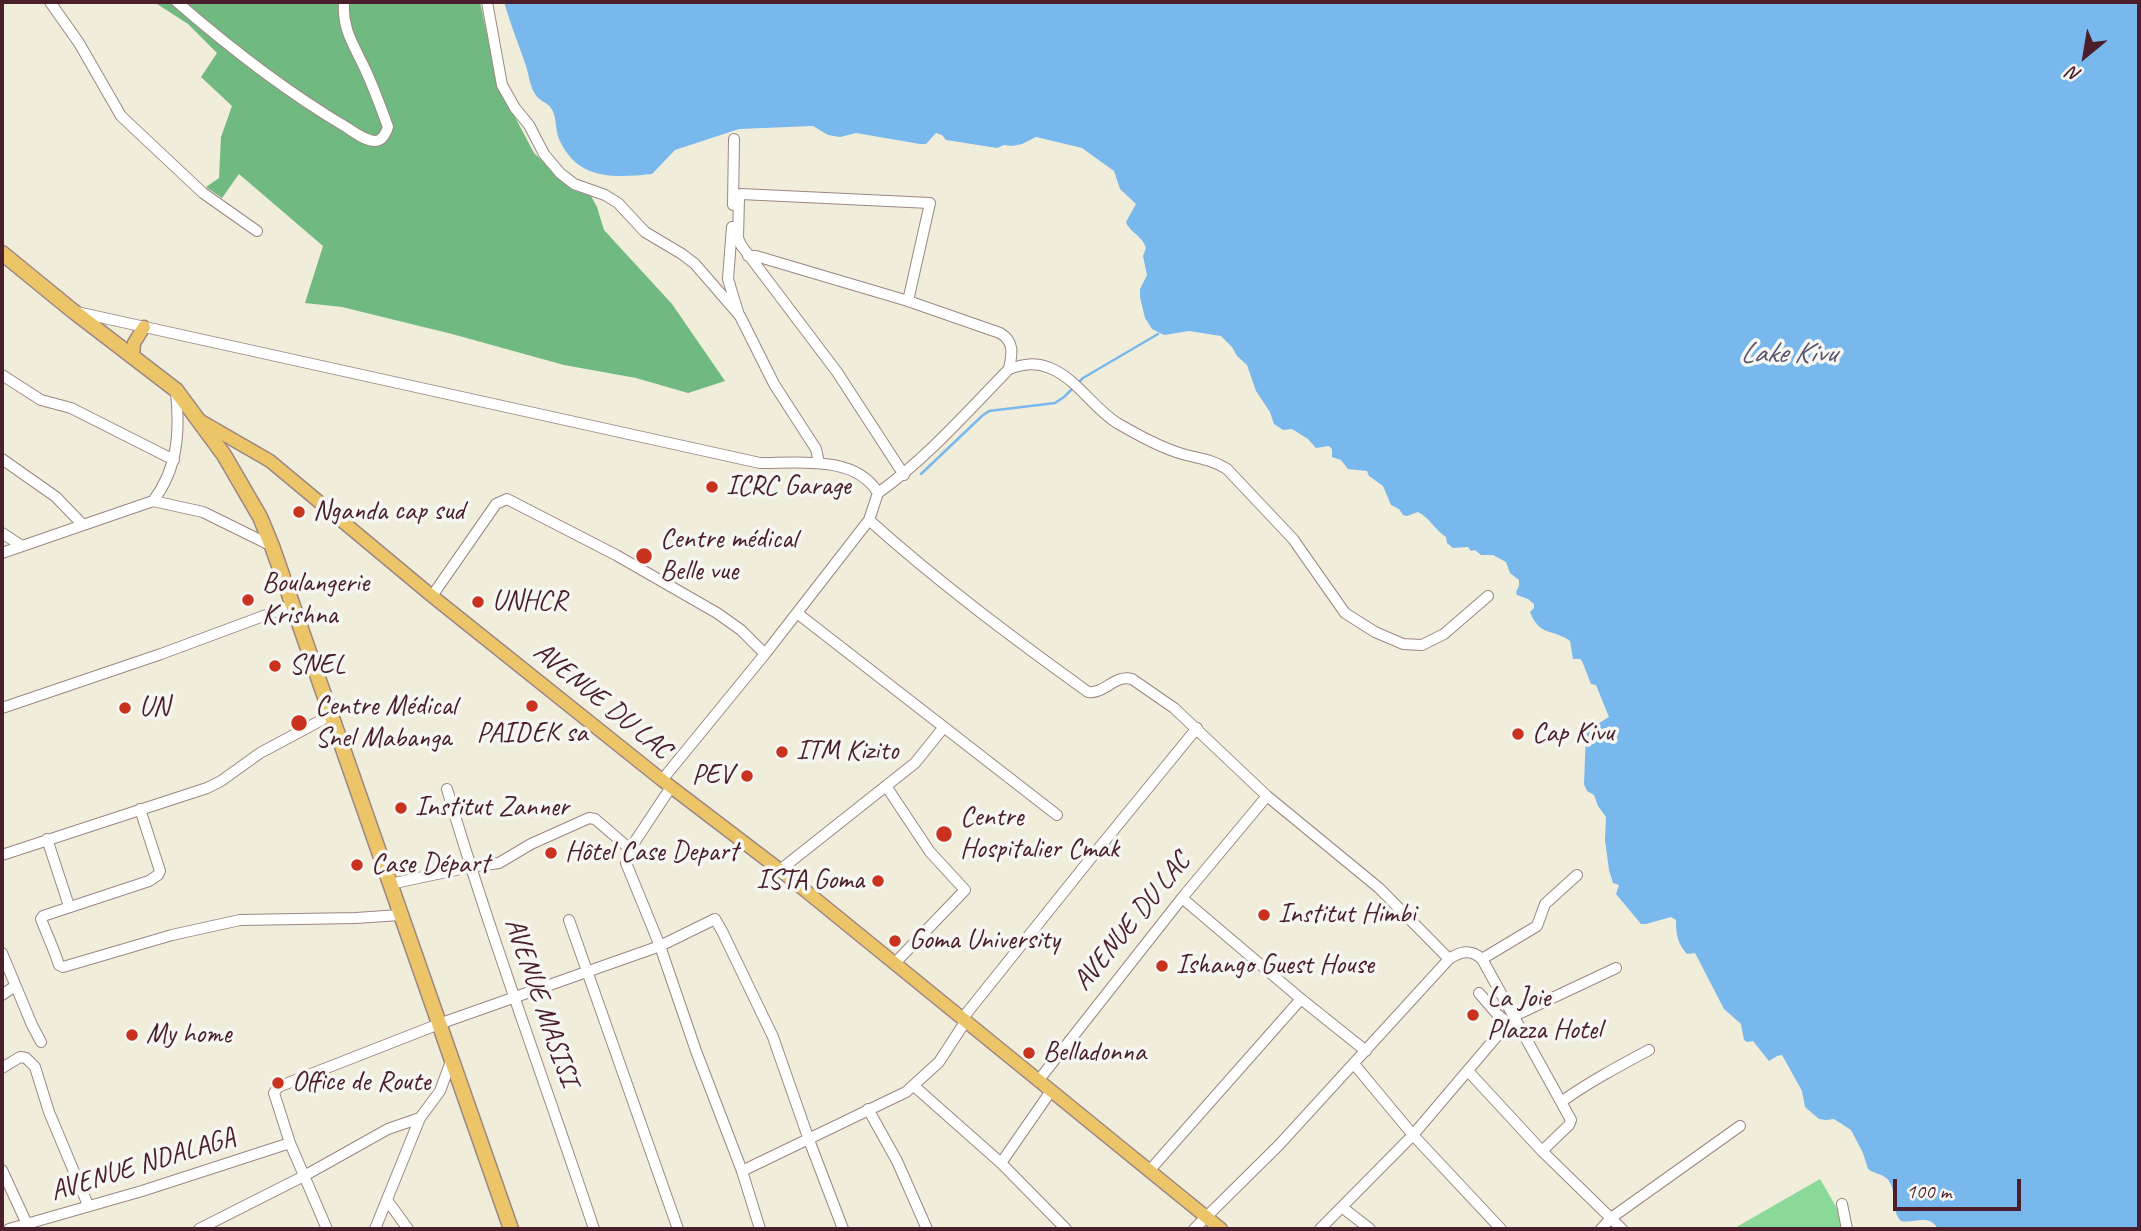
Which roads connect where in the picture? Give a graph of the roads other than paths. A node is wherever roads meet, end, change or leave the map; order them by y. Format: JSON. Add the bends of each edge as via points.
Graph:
{"nodes":[{"id":1,"x":50,"y":2,"type":"edge"},
{"id":2,"x":177,"y":2,"type":"edge"},
{"id":3,"x":344,"y":2,"type":"edge"},
{"id":4,"x":487,"y":2,"type":"edge"},
{"id":5,"x":734,"y":139,"type":"dead end"},
{"id":6,"x":257,"y":231,"type":"dead end"},
{"id":7,"x":2,"y":253,"type":"edge"},
{"id":8,"x":748,"y":256,"type":"junction"},
{"id":9,"x":908,"y":301,"type":"junction"},
{"id":10,"x":73,"y":311,"type":"junction"},
{"id":11,"x":740,"y":316,"type":"junction"},
{"id":12,"x":144,"y":327,"type":"junction"},
{"id":13,"x":133,"y":357,"type":"junction"},
{"id":14,"x":1009,"y":369,"type":"junction"},
{"id":15,"x":2,"y":375,"type":"edge"},
{"id":16,"x":176,"y":390,"type":"junction"},
{"id":17,"x":198,"y":420,"type":"junction"},
{"id":18,"x":2,"y":459,"type":"edge"},
{"id":19,"x":174,"y":460,"type":"junction"},
{"id":20,"x":819,"y":463,"type":"junction"},
{"id":21,"x":904,"y":475,"type":"junction"},
{"id":22,"x":878,"y":494,"type":"junction"},
{"id":23,"x":153,"y":501,"type":"junction"},
{"id":24,"x":869,"y":520,"type":"junction"},
{"id":25,"x":82,"y":524,"type":"junction"},
{"id":26,"x":2,"y":533,"type":"edge"},
{"id":27,"x":22,"y":546,"type":"junction"},
{"id":28,"x":272,"y":546,"type":"junction"},
{"id":29,"x":2,"y":553,"type":"edge"},
{"id":30,"x":432,"y":596,"type":"junction"},
{"id":31,"x":1488,"y":596,"type":"dead end"},
{"id":32,"x":293,"y":606,"type":"junction"},
{"id":33,"x":797,"y":613,"type":"junction"},
{"id":34,"x":765,"y":654,"type":"junction"},
{"id":35,"x":2,"y":708,"type":"edge"},
{"id":36,"x":331,"y":715,"type":"junction"},
{"id":37,"x":944,"y":727,"type":"junction"},
{"id":38,"x":1197,"y":728,"type":"junction"},
{"id":39,"x":666,"y":784,"type":"junction"},
{"id":40,"x":886,"y":786,"type":"junction"},
{"id":41,"x":447,"y":789,"type":"dead end"},
{"id":42,"x":1267,"y":796,"type":"junction"},
{"id":43,"x":140,"y":809,"type":"junction"},
{"id":44,"x":1057,"y":816,"type":"dead end"},
{"id":45,"x":47,"y":839,"type":"junction"},
{"id":46,"x":630,"y":849,"type":"junction"},
{"id":47,"x":2,"y":855,"type":"edge"},
{"id":48,"x":470,"y":867,"type":"junction"},
{"id":49,"x":780,"y":870,"type":"junction"},
{"id":50,"x":1577,"y":875,"type":"dead end"},
{"id":51,"x":390,"y":884,"type":"junction"},
{"id":52,"x":1182,"y":898,"type":"junction"},
{"id":53,"x":69,"y":906,"type":"junction"},
{"id":54,"x":400,"y":915,"type":"junction"},
{"id":55,"x":569,"y":920,"type":"dead end"},
{"id":56,"x":660,"y":946,"type":"junction"},
{"id":57,"x":2,"y":953,"type":"edge"},
{"id":58,"x":1449,"y":959,"type":"junction"},
{"id":59,"x":1482,"y":959,"type":"junction"},
{"id":60,"x":895,"y":963,"type":"junction"},
{"id":61,"x":1616,"y":968,"type":"dead end"},
{"id":62,"x":589,"y":973,"type":"junction"},
{"id":63,"x":15,"y":986,"type":"junction"},
{"id":64,"x":1479,"y":993,"type":"dead end"},
{"id":65,"x":2,"y":995,"type":"edge"},
{"id":66,"x":515,"y":998,"type":"junction"},
{"id":67,"x":1301,"y":999,"type":"junction"},
{"id":68,"x":1511,"y":1020,"type":"junction"},
{"id":69,"x":964,"y":1021,"type":"junction"},
{"id":70,"x":439,"y":1024,"type":"junction"},
{"id":71,"x":41,"y":1042,"type":"dead end"},
{"id":72,"x":1649,"y":1050,"type":"dead end"},
{"id":73,"x":1366,"y":1051,"type":"junction"},
{"id":74,"x":451,"y":1061,"type":"junction"},
{"id":75,"x":1354,"y":1064,"type":"junction"},
{"id":76,"x":2,"y":1068,"type":"edge"},
{"id":77,"x":1468,"y":1071,"type":"junction"},
{"id":78,"x":1038,"y":1081,"type":"junction"},
{"id":79,"x":914,"y":1086,"type":"junction"},
{"id":80,"x":1051,"y":1091,"type":"junction"},
{"id":81,"x":1562,"y":1102,"type":"junction"},
{"id":82,"x":868,"y":1109,"type":"junction"},
{"id":83,"x":420,"y":1118,"type":"junction"},
{"id":84,"x":1740,"y":1126,"type":"dead end"},
{"id":85,"x":1413,"y":1135,"type":"junction"},
{"id":86,"x":808,"y":1140,"type":"junction"},
{"id":87,"x":290,"y":1143,"type":"junction"},
{"id":88,"x":1542,"y":1151,"type":"junction"},
{"id":89,"x":1001,"y":1163,"type":"junction"},
{"id":90,"x":2,"y":1170,"type":"edge"},
{"id":91,"x":1150,"y":1170,"type":"junction"},
{"id":92,"x":742,"y":1171,"type":"junction"},
{"id":93,"x":304,"y":1176,"type":"junction"},
{"id":94,"x":387,"y":1200,"type":"junction"},
{"id":95,"x":1842,"y":1204,"type":"dead end"},
{"id":96,"x":88,"y":1205,"type":"junction"},
{"id":97,"x":1343,"y":1208,"type":"junction"},
{"id":98,"x":1206,"y":1217,"type":"junction"},
{"id":99,"x":1611,"y":1218,"type":"junction"},
{"id":100,"x":32,"y":1225,"type":"edge"},
{"id":101,"x":9,"y":1229,"type":"edge"},
{"id":102,"x":199,"y":1229,"type":"edge"},
{"id":103,"x":327,"y":1229,"type":"edge"},
{"id":104,"x":375,"y":1229,"type":"edge"},
{"id":105,"x":408,"y":1229,"type":"edge"},
{"id":106,"x":511,"y":1229,"type":"edge"},
{"id":107,"x":594,"y":1229,"type":"edge"},
{"id":108,"x":678,"y":1229,"type":"edge"},
{"id":109,"x":760,"y":1229,"type":"edge"},
{"id":110,"x":843,"y":1229,"type":"edge"},
{"id":111,"x":927,"y":1229,"type":"edge"},
{"id":112,"x":1066,"y":1229,"type":"edge"},
{"id":113,"x":1194,"y":1229,"type":"edge"},
{"id":114,"x":1222,"y":1229,"type":"edge"},
{"id":115,"x":1320,"y":1229,"type":"edge"},
{"id":116,"x":1370,"y":1229,"type":"edge"},
{"id":117,"x":1501,"y":1229,"type":"edge"},
{"id":118,"x":1601,"y":1229,"type":"edge"},
{"id":119,"x":1622,"y":1229,"type":"edge"},
{"id":120,"x":1847,"y":1229,"type":"edge"}],
"edges":[{"from":1,"to":6,"type":"street","via":[[121,116],[203,193]]},
{"from":2,"to":3,"type":"street","via":[[323,114],[376,141],[388,127],[346,31]]},
{"from":4,"to":11,"type":"street","via":[[502,85],[544,154],[574,184],[618,203],[645,232],[689,258]]},
{"from":5,"to":11,"type":"street","via":[[729,279]]},
{"from":7,"to":10,"type":"highway"},
{"from":8,"to":9,"type":"street"},
{"from":8,"to":9,"type":"street","via":[[738,238],[741,194],[929,203]]},
{"from":8,"to":21,"type":"street","via":[[837,372]]},
{"from":9,"to":14,"type":"street","via":[[1007,337],[1012,351]]},
{"from":10,"to":12,"type":"street"},
{"from":10,"to":13,"type":"highway"},
{"from":11,"to":20,"type":"street","via":[[774,384],[816,449]]},
{"from":12,"to":13,"type":"main road","via":[[134,342]]},
{"from":12,"to":20,"type":"street","via":[[760,463]]},
{"from":13,"to":16,"type":"highway"},
{"from":14,"to":21,"type":"street"},
{"from":14,"to":31,"type":"street","via":[[1026,363],[1060,372],[1102,412],[1136,433],[1227,469],[1293,539],[1345,612],[1375,632],[1403,644],[1422,645],[1444,634]]},
{"from":15,"to":19,"type":"street","via":[[41,400],[71,408]]},
{"from":16,"to":17,"type":"highway"},
{"from":16,"to":19,"type":"street"},
{"from":17,"to":28,"type":"highway","via":[[242,485]]},
{"from":17,"to":30,"type":"main road","name":"AVENUE DU LAC","via":[[270,461]]},
{"from":18,"to":25,"type":"street","via":[[56,497]]},
{"from":19,"to":23,"type":"street"},
{"from":20,"to":22,"type":"street","via":[[862,474]]},
{"from":21,"to":22,"type":"street"},
{"from":22,"to":24,"type":"street"},
{"from":23,"to":25,"type":"street"},
{"from":23,"to":28,"type":"street","via":[[203,512]]},
{"from":24,"to":33,"type":"street"},
{"from":24,"to":38,"type":"street","via":[[1023,646],[1088,692],[1132,678]]},
{"from":25,"to":27,"type":"street"},
{"from":26,"to":27,"type":"street"},
{"from":27,"to":29,"type":"street"},
{"from":28,"to":32,"type":"highway"},
{"from":30,"to":34,"type":"street","via":[[496,504],[507,499],[717,613]]},
{"from":30,"to":39,"type":"main road","name":"AVENUE DU LAC"},
{"from":32,"to":35,"type":"street"},
{"from":32,"to":36,"type":"highway"},
{"from":33,"to":34,"type":"street"},
{"from":33,"to":37,"type":"street"},
{"from":34,"to":39,"type":"street"},
{"from":36,"to":43,"type":"street","via":[[260,752],[207,788]]},
{"from":36,"to":51,"type":"highway"},
{"from":37,"to":40,"type":"street","via":[[915,763]]},
{"from":37,"to":44,"type":"street"},
{"from":38,"to":42,"type":"street"},
{"from":38,"to":69,"type":"street"},
{"from":39,"to":46,"type":"street"},
{"from":39,"to":49,"type":"main road","name":"AVENUE DU LAC"},
{"from":40,"to":49,"type":"street"},
{"from":40,"to":60,"type":"street","via":[[930,852],[965,890]]},
{"from":41,"to":48,"type":"street","name":"AVENUE MASISI"},
{"from":42,"to":52,"type":"street","name":"AVENUE DU LAC"},
{"from":42,"to":58,"type":"street","via":[[1379,888]]},
{"from":43,"to":45,"type":"street"},
{"from":43,"to":53,"type":"street","via":[[158,876]]},
{"from":45,"to":47,"type":"street"},
{"from":45,"to":53,"type":"street"},
{"from":46,"to":48,"type":"street","via":[[589,818],[499,863]]},
{"from":46,"to":56,"type":"street","via":[[626,863]]},
{"from":48,"to":51,"type":"street"},
{"from":48,"to":66,"type":"street","name":"AVENUE MASISI"},
{"from":49,"to":60,"type":"main road","name":"AVENUE DU LAC"},
{"from":50,"to":59,"type":"street","via":[[1545,904],[1537,926]]},
{"from":51,"to":54,"type":"highway"},
{"from":52,"to":67,"type":"street"},
{"from":52,"to":78,"type":"street","name":"AVENUE DU LAC"},
{"from":53,"to":54,"type":"street","via":[[41,919],[63,967],[240,920]]},
{"from":54,"to":70,"type":"highway"},
{"from":55,"to":62,"type":"street"},
{"from":56,"to":62,"type":"street"},
{"from":56,"to":86,"type":"street","via":[[715,919],[773,1037]]},
{"from":56,"to":92,"type":"street"},
{"from":57,"to":63,"type":"street"},
{"from":58,"to":59,"type":"street","via":[[1468,952]]},
{"from":58,"to":73,"type":"street"},
{"from":59,"to":68,"type":"street"},
{"from":60,"to":69,"type":"main road","name":"AVENUE DU LAC"},
{"from":61,"to":68,"type":"street"},
{"from":62,"to":66,"type":"street"},
{"from":62,"to":108,"type":"street"},
{"from":63,"to":65,"type":"street"},
{"from":63,"to":71,"type":"street"},
{"from":64,"to":68,"type":"street","via":[[1497,1014]]},
{"from":66,"to":70,"type":"street"},
{"from":66,"to":107,"type":"street","name":"AVENUE MASISI"},
{"from":67,"to":73,"type":"street"},
{"from":67,"to":91,"type":"street"},
{"from":68,"to":77,"type":"street"},
{"from":68,"to":81,"type":"street"},
{"from":69,"to":78,"type":"main road","name":"AVENUE DU LAC"},
{"from":69,"to":79,"type":"street","via":[[939,1062]]},
{"from":70,"to":74,"type":"highway"},
{"from":70,"to":87,"type":"street","via":[[278,1087],[274,1093]]},
{"from":72,"to":81,"type":"street"},
{"from":73,"to":75,"type":"street"},
{"from":74,"to":83,"type":"street","via":[[440,1091]]},
{"from":74,"to":106,"type":"highway"},
{"from":75,"to":85,"type":"street"},
{"from":75,"to":98,"type":"street"},
{"from":76,"to":96,"type":"street","via":[[20,1057],[35,1067]]},
{"from":77,"to":85,"type":"street"},
{"from":77,"to":88,"type":"street"},
{"from":78,"to":80,"type":"main road","name":"AVENUE DU LAC"},
{"from":79,"to":82,"type":"street"},
{"from":79,"to":89,"type":"street"},
{"from":80,"to":89,"type":"street"},
{"from":80,"to":91,"type":"main road","name":"AVENUE DU LAC"},
{"from":81,"to":88,"type":"street","via":[[1571,1122]]},
{"from":82,"to":86,"type":"street"},
{"from":82,"to":111,"type":"street"},
{"from":83,"to":93,"type":"street","via":[[388,1129]]},
{"from":83,"to":94,"type":"street"},
{"from":84,"to":99,"type":"street"},
{"from":85,"to":97,"type":"street"},
{"from":85,"to":117,"type":"street"},
{"from":86,"to":92,"type":"street"},
{"from":86,"to":110,"type":"street"},
{"from":87,"to":93,"type":"street"},
{"from":87,"to":96,"type":"street","name":"AVENUE NDALAGA"},
{"from":88,"to":99,"type":"street"},
{"from":89,"to":112,"type":"street"},
{"from":90,"to":100,"type":"street"},
{"from":91,"to":98,"type":"main road","name":"AVENUE DU LAC"},
{"from":92,"to":109,"type":"street"},
{"from":93,"to":102,"type":"street"},
{"from":93,"to":103,"type":"street"},
{"from":94,"to":104,"type":"street"},
{"from":94,"to":105,"type":"street"},
{"from":95,"to":120,"type":"street"},
{"from":96,"to":100,"type":"street","name":"AVENUE NDALAGA"},
{"from":97,"to":115,"type":"street"},
{"from":97,"to":116,"type":"street"},
{"from":98,"to":113,"type":"street"},
{"from":98,"to":114,"type":"main road","name":"AVENUE DU LAC"},
{"from":99,"to":118,"type":"street"},
{"from":99,"to":119,"type":"street"},
{"from":100,"to":101,"type":"street","name":"AVENUE NDALAGA"}]}
